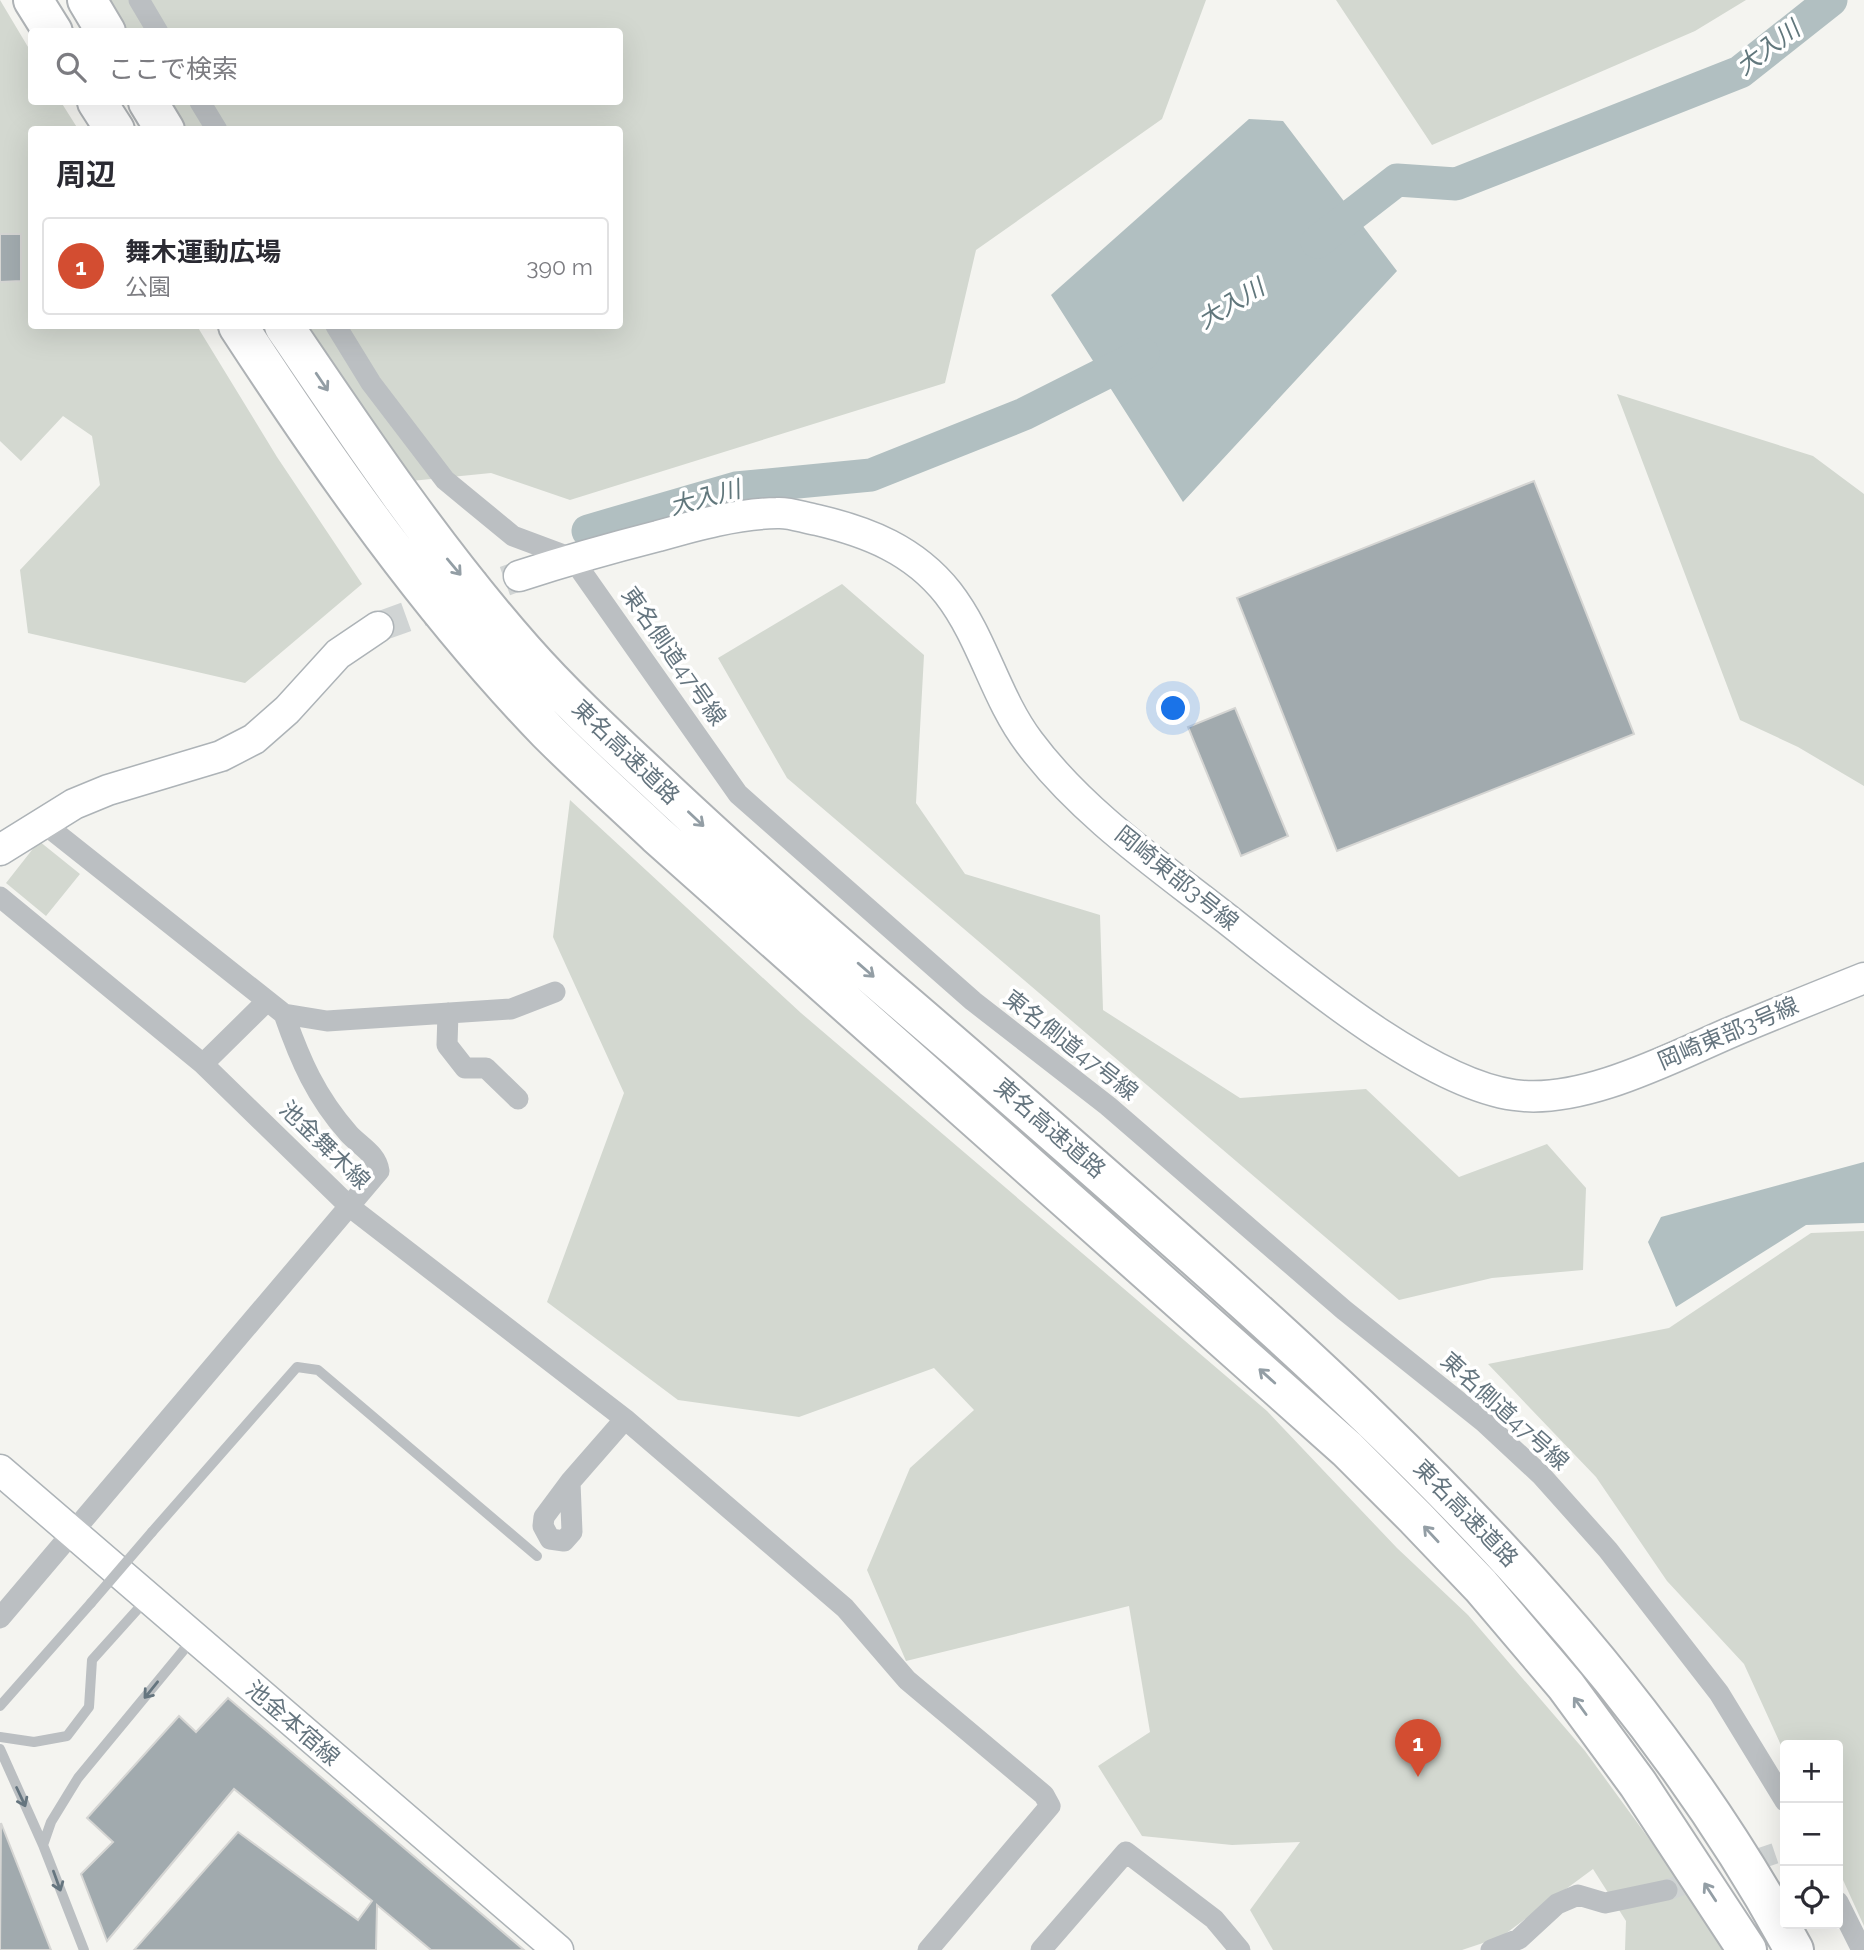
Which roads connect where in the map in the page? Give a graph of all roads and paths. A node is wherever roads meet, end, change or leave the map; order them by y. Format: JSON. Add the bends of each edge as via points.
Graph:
{"nodes":[{"id":1,"x":33,"y":0,"type":"edge"},
{"id":2,"x":87,"y":0,"type":"edge"},
{"id":3,"x":139,"y":0,"type":"edge"},
{"id":4,"x":50,"y":28,"type":"edge"},
{"id":5,"x":104,"y":28,"type":"edge"},
{"id":6,"x":156,"y":28,"type":"edge"},
{"id":7,"x":99,"y":105,"type":"edge"},
{"id":8,"x":150,"y":105,"type":"edge"},
{"id":9,"x":202,"y":105,"type":"edge"},
{"id":10,"x":112,"y":126,"type":"edge"},
{"id":11,"x":163,"y":126,"type":"edge"},
{"id":12,"x":215,"y":126,"type":"edge"},
{"id":13,"x":240,"y":329,"type":"edge"},
{"id":14,"x":286,"y":329,"type":"edge"},
{"id":15,"x":339,"y":329,"type":"edge"},
{"id":16,"x":572,"y":558,"type":"junction"},
{"id":17,"x":519,"y":576,"type":"tunnel mouth"},
{"id":18,"x":378,"y":627,"type":"tunnel mouth"},
{"id":19,"x":42,"y":822,"type":"junction"},
{"id":20,"x":0,"y":850,"type":"edge"},
{"id":21,"x":0,"y":897,"type":"edge"},
{"id":22,"x":1864,"y":978,"type":"edge"},
{"id":23,"x":555,"y":992,"type":"dead end"},
{"id":24,"x":275,"y":1007,"type":"junction"},
{"id":25,"x":448,"y":1013,"type":"junction"},
{"id":26,"x":203,"y":1064,"type":"junction"},
{"id":27,"x":518,"y":1099,"type":"dead end"},
{"id":28,"x":350,"y":1207,"type":"junction"},
{"id":29,"x":625,"y":1419,"type":"junction"},
{"id":30,"x":0,"y":1470,"type":"edge"},
{"id":31,"x":570,"y":1482,"type":"dead end"},
{"id":32,"x":74,"y":1534,"type":"junction"},
{"id":33,"x":537,"y":1556,"type":"dead end"},
{"id":34,"x":148,"y":1598,"type":"junction"},
{"id":35,"x":0,"y":1618,"type":"edge"},
{"id":36,"x":194,"y":1638,"type":"junction"},
{"id":37,"x":1,"y":1709,"type":"edge"},
{"id":38,"x":0,"y":1737,"type":"edge"},
{"id":39,"x":0,"y":1749,"type":"edge"},
{"id":40,"x":1780,"y":1793,"type":"edge"},
{"id":41,"x":43,"y":1845,"type":"junction"},
{"id":42,"x":1667,"y":1890,"type":"tunnel mouth"},
{"id":43,"x":1843,"y":1912,"type":"edge"},
{"id":44,"x":85,"y":1950,"type":"edge"},
{"id":45,"x":558,"y":1950,"type":"edge"},
{"id":46,"x":928,"y":1950,"type":"edge"},
{"id":47,"x":1041,"y":1950,"type":"edge"},
{"id":48,"x":1240,"y":1950,"type":"edge"},
{"id":49,"x":1491,"y":1950,"type":"edge"},
{"id":50,"x":1746,"y":1950,"type":"edge"},
{"id":51,"x":1794,"y":1950,"type":"edge"},
{"id":52,"x":1862,"y":1950,"type":"edge"}],
"edges":[{"from":1,"to":4,"type":"highway"},
{"from":2,"to":5,"type":"highway"},
{"from":3,"to":6,"type":"street"},
{"from":7,"to":10,"type":"highway"},
{"from":8,"to":11,"type":"highway"},
{"from":9,"to":12,"type":"street"},
{"from":50,"to":13,"type":"highway","name":"東名高速道路","one_way":true,"via":[[1630,1773],[1566,1686],[1481,1586],[1347,1449],[657,835],[548,732],[448,618],[337,470]]},
{"from":14,"to":51,"type":"highway","name":"東名高速道路","one_way":true,"via":[[432,540],[525,652],[609,737],[765,882],[1323,1370],[1486,1532],[1642,1716],[1712,1814]]},
{"from":15,"to":16,"type":"street","via":[[371,383],[445,480],[513,536]]},
{"from":16,"to":17,"type":"street","name":"岡崎東部3号線"},
{"from":16,"to":22,"type":"street","name":"岡崎東部3号線","via":[[721,519],[781,512],[883,540],[919,562],[948,593],[1021,732],[1052,773],[1139,850],[1329,998],[1406,1049],[1466,1081],[1514,1095],[1550,1095],[1593,1086]]},
{"from":16,"to":40,"type":"street","name":"東名側道47号線","via":[[738,794],[973,1001],[1108,1106],[1541,1475],[1608,1550],[1719,1693]]},
{"from":18,"to":19,"type":"street","via":[[338,654],[254,739],[220,755],[108,790]]},
{"from":19,"to":20,"type":"street"},
{"from":19,"to":24,"type":"street"},
{"from":21,"to":26,"type":"street","name":"池金舞木線"},
{"from":23,"to":25,"type":"street","via":[[511,1009]]},
{"from":24,"to":25,"type":"street","via":[[327,1021]]},
{"from":24,"to":26,"type":"street"},
{"from":24,"to":28,"type":"street","via":[[305,1073],[348,1133],[378,1161],[379,1171]]},
{"from":25,"to":27,"type":"street","via":[[447,1045],[464,1068],[486,1068]]},
{"from":26,"to":28,"type":"street","name":"池金舞木線"},
{"from":28,"to":29,"type":"street","name":"池金舞木線"},
{"from":28,"to":32,"type":"street"},
{"from":29,"to":31,"type":"street"},
{"from":29,"to":46,"type":"street","name":"池金舞木線","via":[[845,1608],[906,1680],[1044,1795],[1050,1806]]},
{"from":30,"to":32,"type":"street","name":"池金本宿線"},
{"from":32,"to":34,"type":"street","name":"池金本宿線"},
{"from":32,"to":35,"type":"street"},
{"from":33,"to":37,"type":"lane","bridge":true,"via":[[318,1370],[297,1367]]},
{"from":34,"to":36,"type":"street","name":"池金本宿線"},
{"from":34,"to":38,"type":"lane","via":[[92,1660],[89,1707],[66,1736],[33,1742]]},
{"from":36,"to":41,"type":"lane","one_way":true,"via":[[78,1778],[51,1822]]},
{"from":36,"to":45,"type":"street","name":"池金本宿線"},
{"from":39,"to":41,"type":"lane","one_way":true},
{"from":41,"to":44,"type":"lane","one_way":true},
{"from":42,"to":49,"type":"street","via":[[1605,1903],[1578,1895],[1557,1904],[1520,1939]]},
{"from":43,"to":52,"type":"street"},
{"from":47,"to":48,"type":"street","via":[[1126,1852],[1213,1919]]}]}
